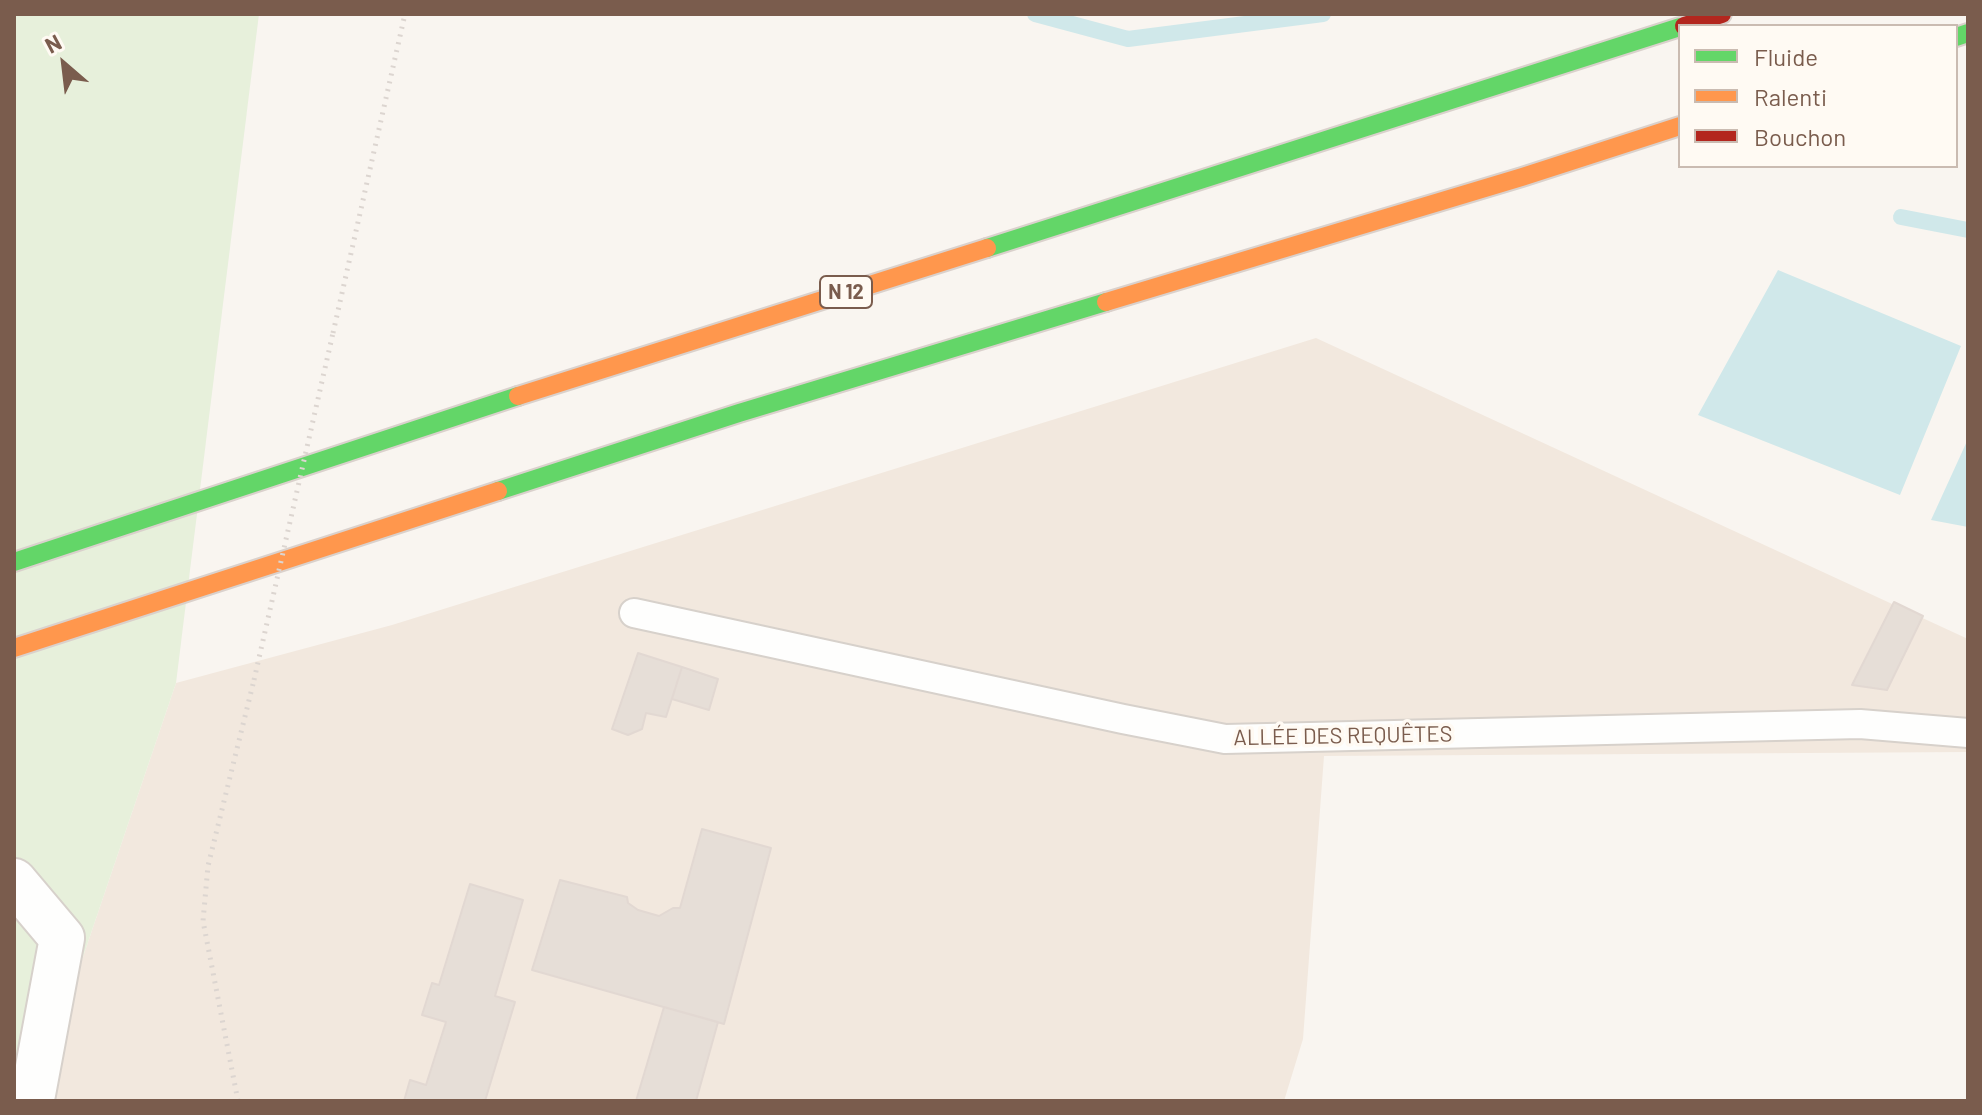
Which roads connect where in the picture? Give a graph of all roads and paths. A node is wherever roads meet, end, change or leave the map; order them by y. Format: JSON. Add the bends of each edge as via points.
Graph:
{"nodes":[{"id":1,"x":405,"y":14,"type":"edge"},
{"id":2,"x":1722,"y":14,"type":"edge"},
{"id":3,"x":1691,"y":24,"type":"edge"},
{"id":4,"x":1678,"y":28,"type":"edge"},
{"id":5,"x":1678,"y":127,"type":"edge"},
{"id":6,"x":14,"y":562,"type":"edge"},
{"id":7,"x":634,"y":613,"type":"dead end"},
{"id":8,"x":14,"y":648,"type":"edge"},
{"id":9,"x":1968,"y":733,"type":"edge"},
{"id":10,"x":14,"y":881,"type":"edge"},
{"id":11,"x":33,"y":1094,"type":"dead end"},
{"id":12,"x":238,"y":1101,"type":"edge"}],
"edges":[{"from":1,"to":12,"type":"path","bridge":true,"via":[[208,866],[203,921]]},
{"from":2,"to":3,"type":"highway","number":"N 12"},
{"from":4,"to":6,"type":"highway","number":"N 12"},
{"from":5,"to":8,"type":"highway","via":[[724,418]]},
{"from":7,"to":9,"type":"lane","name":"ALLÉE DES REQUÊTES","via":[[1225,739],[1860,724]]},
{"from":10,"to":11,"type":"street","via":[[62,938]]}]}
